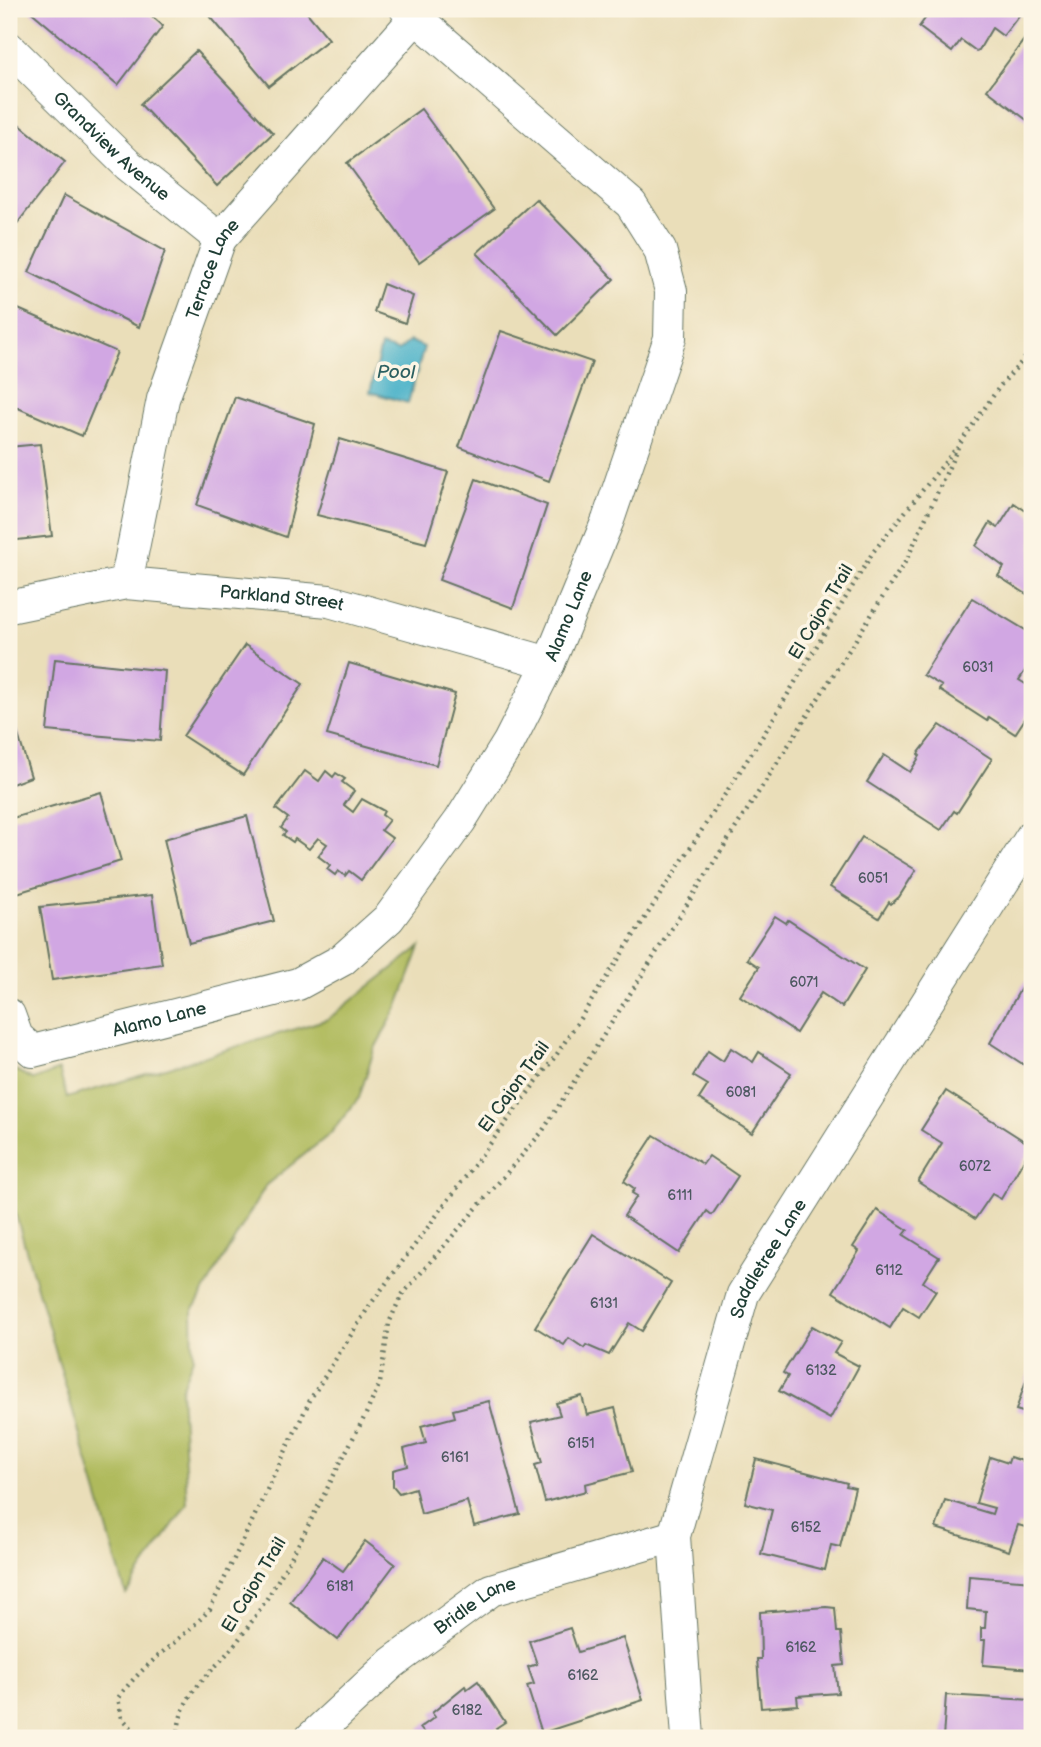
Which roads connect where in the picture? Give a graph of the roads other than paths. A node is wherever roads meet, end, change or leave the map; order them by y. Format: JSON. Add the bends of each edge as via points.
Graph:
{"nodes":[{"id":1,"x":411,"y":13,"type":"edge"},
{"id":2,"x":9,"y":48,"type":"edge"},
{"id":3,"x":220,"y":239,"type":"junction"},
{"id":4,"x":126,"y":583,"type":"junction"},
{"id":5,"x":9,"y":607,"type":"edge"},
{"id":6,"x":550,"y":663,"type":"junction"},
{"id":7,"x":1032,"y":836,"type":"edge"},
{"id":8,"x":9,"y":1016,"type":"edge"},
{"id":9,"x":674,"y":1536,"type":"junction"},
{"id":10,"x":311,"y":1738,"type":"edge"},
{"id":11,"x":688,"y":1738,"type":"edge"}],
"edges":[{"from":1,"to":3,"type":"street","name":"Terrace Lane"},
{"from":1,"to":6,"type":"street","name":"Alamo Lane","via":[[631,204],[660,250],[671,291],[670,338],[608,520]]},
{"from":2,"to":3,"type":"street","name":"Grandview Avenue","via":[[128,165]]},
{"from":3,"to":4,"type":"street","name":"Terrace Lane","via":[[163,399]]},
{"from":4,"to":5,"type":"street","name":"Parkland Street"},
{"from":4,"to":6,"type":"street","name":"Parkland Street","via":[[330,601]]},
{"from":6,"to":8,"type":"street","name":"Alamo Lane","via":[[460,821],[389,918],[342,960],[298,984],[33,1051],[18,1037]]},
{"from":7,"to":9,"type":"street","name":"Saddletree Lane","via":[[743,1294]]},
{"from":9,"to":10,"type":"street","name":"Bridle Lane","via":[[491,1590],[392,1663]]},
{"from":9,"to":11,"type":"street","name":"Saddletree Lane"}]}
